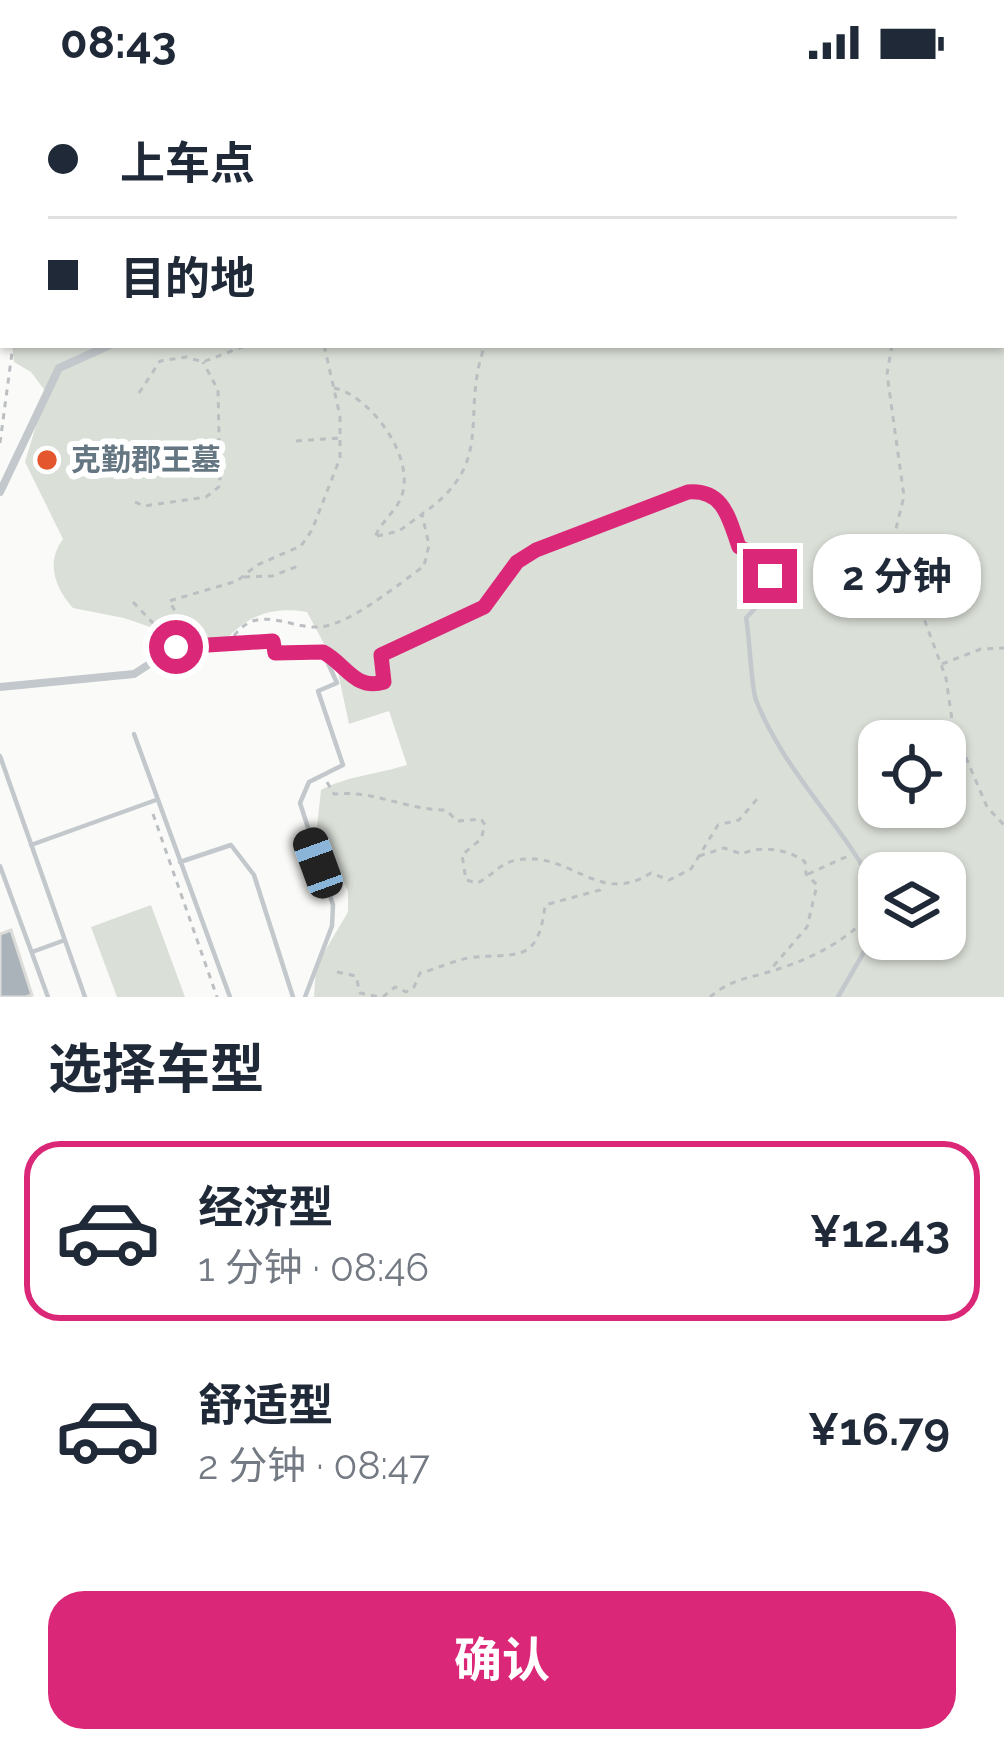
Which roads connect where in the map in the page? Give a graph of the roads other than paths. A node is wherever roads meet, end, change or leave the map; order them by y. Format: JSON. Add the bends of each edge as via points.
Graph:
{"nodes":[{"id":1,"x":103,"y":348,"type":"edge"},
{"id":2,"x":0,"y":493,"type":"edge"},
{"id":3,"x":323,"y":652,"type":"junction"},
{"id":4,"x":275,"y":653,"type":"joint"},
{"id":5,"x":0,"y":687,"type":"edge"},
{"id":6,"x":134,"y":734,"type":"dead end"},
{"id":7,"x":0,"y":756,"type":"edge"},
{"id":8,"x":158,"y":799,"type":"junction"},
{"id":9,"x":31,"y":845,"type":"junction"},
{"id":10,"x":858,"y":853,"type":"edge"},
{"id":11,"x":181,"y":862,"type":"junction"},
{"id":12,"x":0,"y":866,"type":"edge"},
{"id":13,"x":14,"y":902,"type":"junction"},
{"id":14,"x":0,"y":907,"type":"edge"},
{"id":15,"x":65,"y":940,"type":"junction"},
{"id":16,"x":32,"y":952,"type":"junction"},
{"id":17,"x":859,"y":960,"type":"edge"},
{"id":18,"x":48,"y":997,"type":"edge"},
{"id":19,"x":85,"y":997,"type":"edge"},
{"id":20,"x":230,"y":997,"type":"edge"},
{"id":21,"x":292,"y":997,"type":"edge"},
{"id":22,"x":305,"y":997,"type":"edge"},
{"id":23,"x":838,"y":997,"type":"edge"}],
"edges":[{"from":1,"to":2,"type":"street","via":[[59,368]]},
{"from":3,"to":4,"type":"lane"},
{"from":3,"to":10,"type":"lane","via":[[359,682],[384,682],[381,655],[484,607],[536,550],[704,490],[726,510],[739,547],[763,558],[770,576],[746,618],[753,694],[794,775]]},
{"from":3,"to":22,"type":"lane","via":[[337,683],[317,691],[344,765],[309,782],[300,803],[333,905]]},
{"from":4,"to":5,"type":"street","via":[[273,641],[176,647],[134,674]]},
{"from":6,"to":8,"type":"lane"},
{"from":7,"to":9,"type":"lane"},
{"from":8,"to":9,"type":"lane"},
{"from":8,"to":11,"type":"lane"},
{"from":9,"to":15,"type":"lane"},
{"from":11,"to":20,"type":"lane"},
{"from":11,"to":21,"type":"lane","via":[[231,845],[254,875]]},
{"from":12,"to":13,"type":"lane"},
{"from":13,"to":14,"type":"lane"},
{"from":13,"to":16,"type":"lane"},
{"from":15,"to":16,"type":"lane"},
{"from":15,"to":19,"type":"lane"},
{"from":16,"to":18,"type":"lane"},
{"from":17,"to":23,"type":"lane"}]}
